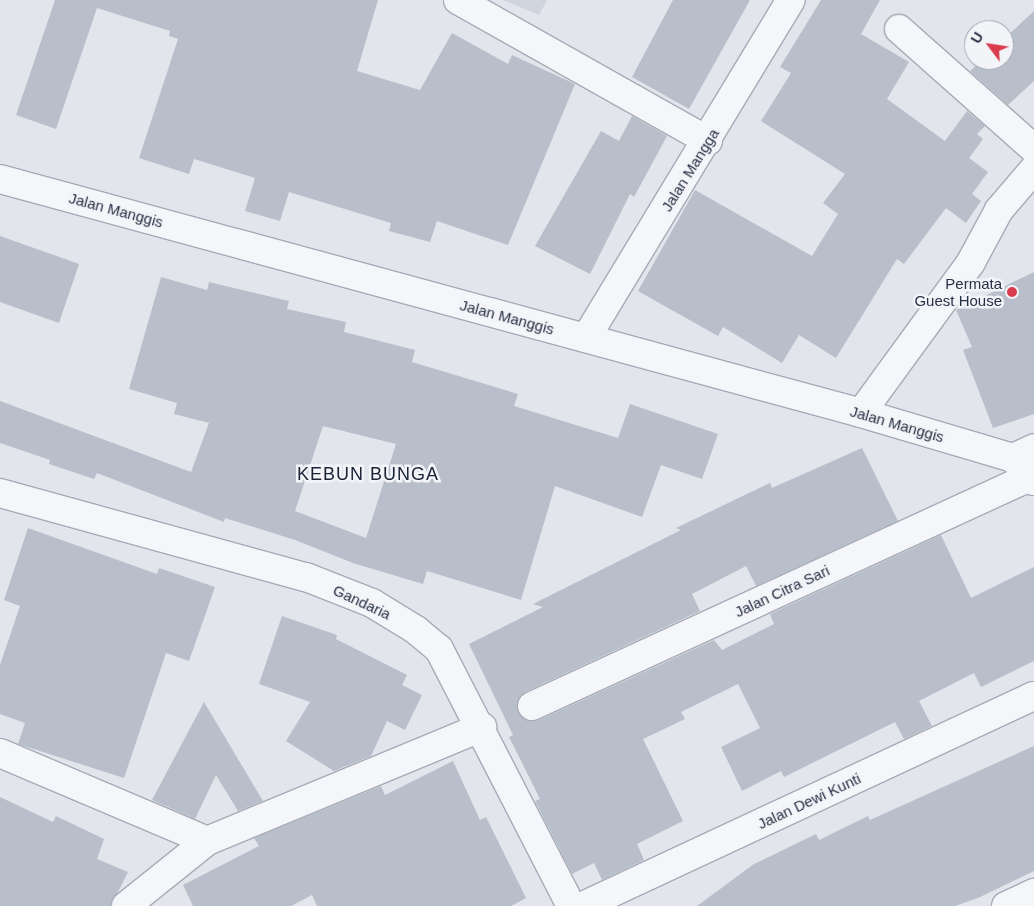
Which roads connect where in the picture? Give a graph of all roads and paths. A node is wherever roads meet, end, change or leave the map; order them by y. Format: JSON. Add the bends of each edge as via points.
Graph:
{"nodes":[{"id":1,"x":458,"y":0,"type":"edge"},
{"id":2,"x":791,"y":0,"type":"edge"},
{"id":3,"x":899,"y":29,"type":"dead end"},
{"id":4,"x":708,"y":141,"type":"junction"},
{"id":5,"x":1034,"y":148,"type":"edge"},
{"id":6,"x":1034,"y":169,"type":"edge"},
{"id":7,"x":0,"y":179,"type":"edge"},
{"id":8,"x":586,"y":338,"type":"junction"},
{"id":9,"x":861,"y":414,"type":"junction"},
{"id":10,"x":1028,"y":466,"type":"edge"},
{"id":11,"x":0,"y":493,"type":"edge"},
{"id":12,"x":1034,"y":696,"type":"edge"},
{"id":13,"x":532,"y":706,"type":"dead end"},
{"id":14,"x":482,"y":727,"type":"junction"},
{"id":15,"x":0,"y":753,"type":"edge"},
{"id":16,"x":207,"y":841,"type":"junction"},
{"id":17,"x":1034,"y":892,"type":"edge"},
{"id":18,"x":126,"y":906,"type":"edge"},
{"id":19,"x":571,"y":906,"type":"edge"},
{"id":20,"x":584,"y":906,"type":"edge"},
{"id":21,"x":1006,"y":906,"type":"edge"}],
"edges":[{"from":1,"to":4,"type":"street"},
{"from":2,"to":4,"type":"street","name":"Jalan Mangga"},
{"from":3,"to":5,"type":"street"},
{"from":4,"to":8,"type":"street","name":"Jalan Mangga"},
{"from":6,"to":9,"type":"street","via":[[999,210],[971,262]]},
{"from":7,"to":8,"type":"street","name":"Jalan Manggis"},
{"from":8,"to":9,"type":"street","name":"Jalan Manggis"},
{"from":9,"to":10,"type":"street","name":"Jalan Manggis"},
{"from":10,"to":13,"type":"street","name":"Jalan Citra Sari"},
{"from":11,"to":14,"type":"street","name":"Gandaria","via":[[306,577],[372,603],[439,649]]},
{"from":12,"to":20,"type":"street","name":"Jalan Dewi Kunti"},
{"from":14,"to":16,"type":"street"},
{"from":14,"to":19,"type":"street","name":"Gandaria"},
{"from":15,"to":16,"type":"street"},
{"from":16,"to":18,"type":"street"},
{"from":17,"to":21,"type":"street"}]}
